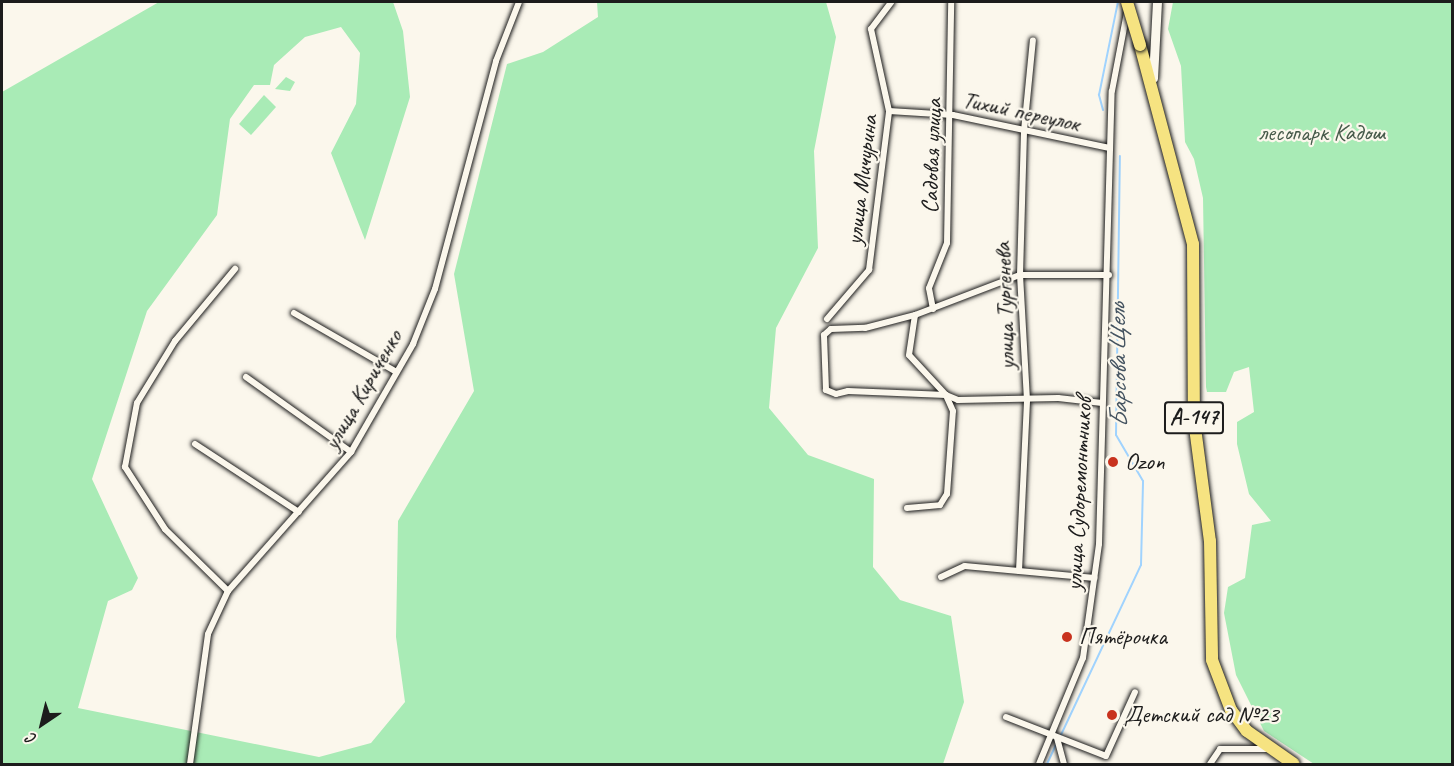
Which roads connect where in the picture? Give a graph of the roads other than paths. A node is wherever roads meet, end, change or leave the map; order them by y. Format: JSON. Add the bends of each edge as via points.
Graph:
{"nodes":[{"id":1,"x":519,"y":2,"type":"edge"},
{"id":2,"x":891,"y":2,"type":"edge"},
{"id":3,"x":951,"y":2,"type":"edge"},
{"id":4,"x":1128,"y":2,"type":"edge"},
{"id":5,"x":1157,"y":2,"type":"edge"},
{"id":6,"x":1034,"y":40,"type":"dead end"},
{"id":7,"x":1154,"y":93,"type":"junction"},
{"id":8,"x":890,"y":111,"type":"junction"},
{"id":9,"x":953,"y":115,"type":"junction"},
{"id":10,"x":1024,"y":132,"type":"junction"},
{"id":11,"x":1110,"y":148,"type":"junction"},
{"id":12,"x":235,"y":269,"type":"dead end"},
{"id":13,"x":1020,"y":275,"type":"junction"},
{"id":14,"x":1109,"y":275,"type":"junction"},
{"id":15,"x":933,"y":309,"type":"junction"},
{"id":16,"x":294,"y":313,"type":"dead end"},
{"id":17,"x":915,"y":315,"type":"junction"},
{"id":18,"x":827,"y":319,"type":"dead end"},
{"id":19,"x":395,"y":371,"type":"junction"},
{"id":20,"x":246,"y":377,"type":"dead end"},
{"id":21,"x":946,"y":395,"type":"junction"},
{"id":22,"x":1027,"y":400,"type":"junction"},
{"id":23,"x":1102,"y":403,"type":"junction"},
{"id":24,"x":195,"y":444,"type":"dead end"},
{"id":25,"x":351,"y":452,"type":"junction"},
{"id":26,"x":907,"y":508,"type":"dead end"},
{"id":27,"x":299,"y":512,"type":"junction"},
{"id":28,"x":1019,"y":571,"type":"junction"},
{"id":29,"x":941,"y":577,"type":"dead end"},
{"id":30,"x":1094,"y":578,"type":"junction"},
{"id":31,"x":228,"y":591,"type":"junction"},
{"id":32,"x":1135,"y":692,"type":"dead end"},
{"id":33,"x":1006,"y":717,"type":"dead end"},
{"id":34,"x":1054,"y":736,"type":"junction"},
{"id":35,"x":1268,"y":749,"type":"junction"},
{"id":36,"x":190,"y":765,"type":"edge"},
{"id":37,"x":1039,"y":765,"type":"edge"},
{"id":38,"x":1064,"y":765,"type":"edge"},
{"id":39,"x":1210,"y":765,"type":"edge"},
{"id":40,"x":1294,"y":765,"type":"edge"}],
"edges":[{"from":1,"to":19,"type":"street","name":"улица Кириченко","via":[[496,61],[435,289],[413,344]]},
{"from":2,"to":8,"type":"street","name":"улица Мичурина","via":[[871,29]]},
{"from":3,"to":9,"type":"street","name":"Садовая улица"},
{"from":4,"to":7,"type":"highway","number":"А-147","bridge":true},
{"from":4,"to":11,"type":"street","name":"улица Судоремонтников","via":[[1115,64]]},
{"from":5,"to":7,"type":"main road","via":[[1151,52]]},
{"from":6,"to":10,"type":"street","name":"улица Тургенева"},
{"from":7,"to":35,"type":"highway","number":"А-147","via":[[1193,244],[1194,420],[1210,541],[1209,643],[1231,710]]},
{"from":8,"to":9,"type":"street","name":"Тихий переулок"},
{"from":8,"to":18,"type":"street","name":"улица Мичурина","via":[[869,270]]},
{"from":9,"to":10,"type":"street","name":"Тихий переулок"},
{"from":9,"to":15,"type":"street","name":"Садовая улица","via":[[947,243],[929,288]]},
{"from":10,"to":11,"type":"street","name":"Тихий переулок"},
{"from":10,"to":13,"type":"street","name":"улица Тургенева"},
{"from":11,"to":14,"type":"street","name":"улица Судоремонтников"},
{"from":12,"to":31,"type":"street","via":[[175,342],[137,403],[125,467],[165,529]]},
{"from":13,"to":14,"type":"street"},
{"from":13,"to":15,"type":"street"},
{"from":13,"to":22,"type":"street","name":"улица Тургенева"},
{"from":14,"to":23,"type":"street","name":"улица Судоремонтников"},
{"from":15,"to":17,"type":"street"},
{"from":16,"to":19,"type":"street"},
{"from":17,"to":21,"type":"street","via":[[909,355]]},
{"from":17,"to":21,"type":"street","via":[[865,328],[831,329],[824,335],[826,390]]},
{"from":19,"to":25,"type":"street","name":"улица Кириченко"},
{"from":20,"to":25,"type":"street"},
{"from":21,"to":22,"type":"street","via":[[958,400]]},
{"from":21,"to":26,"type":"street","via":[[953,411],[947,494],[940,505]]},
{"from":22,"to":23,"type":"street"},
{"from":22,"to":28,"type":"street","name":"улица Тургенева"},
{"from":23,"to":30,"type":"street","name":"улица Судоремонтников"},
{"from":24,"to":27,"type":"street"},
{"from":25,"to":27,"type":"street","name":"улица Кириченко"},
{"from":27,"to":31,"type":"street","name":"улица Кириченко"},
{"from":28,"to":29,"type":"street","via":[[965,566]]},
{"from":28,"to":30,"type":"street"},
{"from":30,"to":34,"type":"street","name":"улица Судоремонтников","via":[[1083,658]]},
{"from":31,"to":36,"type":"street","name":"улица Кириченко","via":[[208,634]]},
{"from":32,"to":34,"type":"street","via":[[1106,756]]},
{"from":33,"to":34,"type":"street"},
{"from":34,"to":37,"type":"street","name":"улица Судоремонтников"},
{"from":34,"to":38,"type":"street"},
{"from":35,"to":39,"type":"street","via":[[1220,749]]},
{"from":35,"to":40,"type":"highway","number":"А-147"}]}
